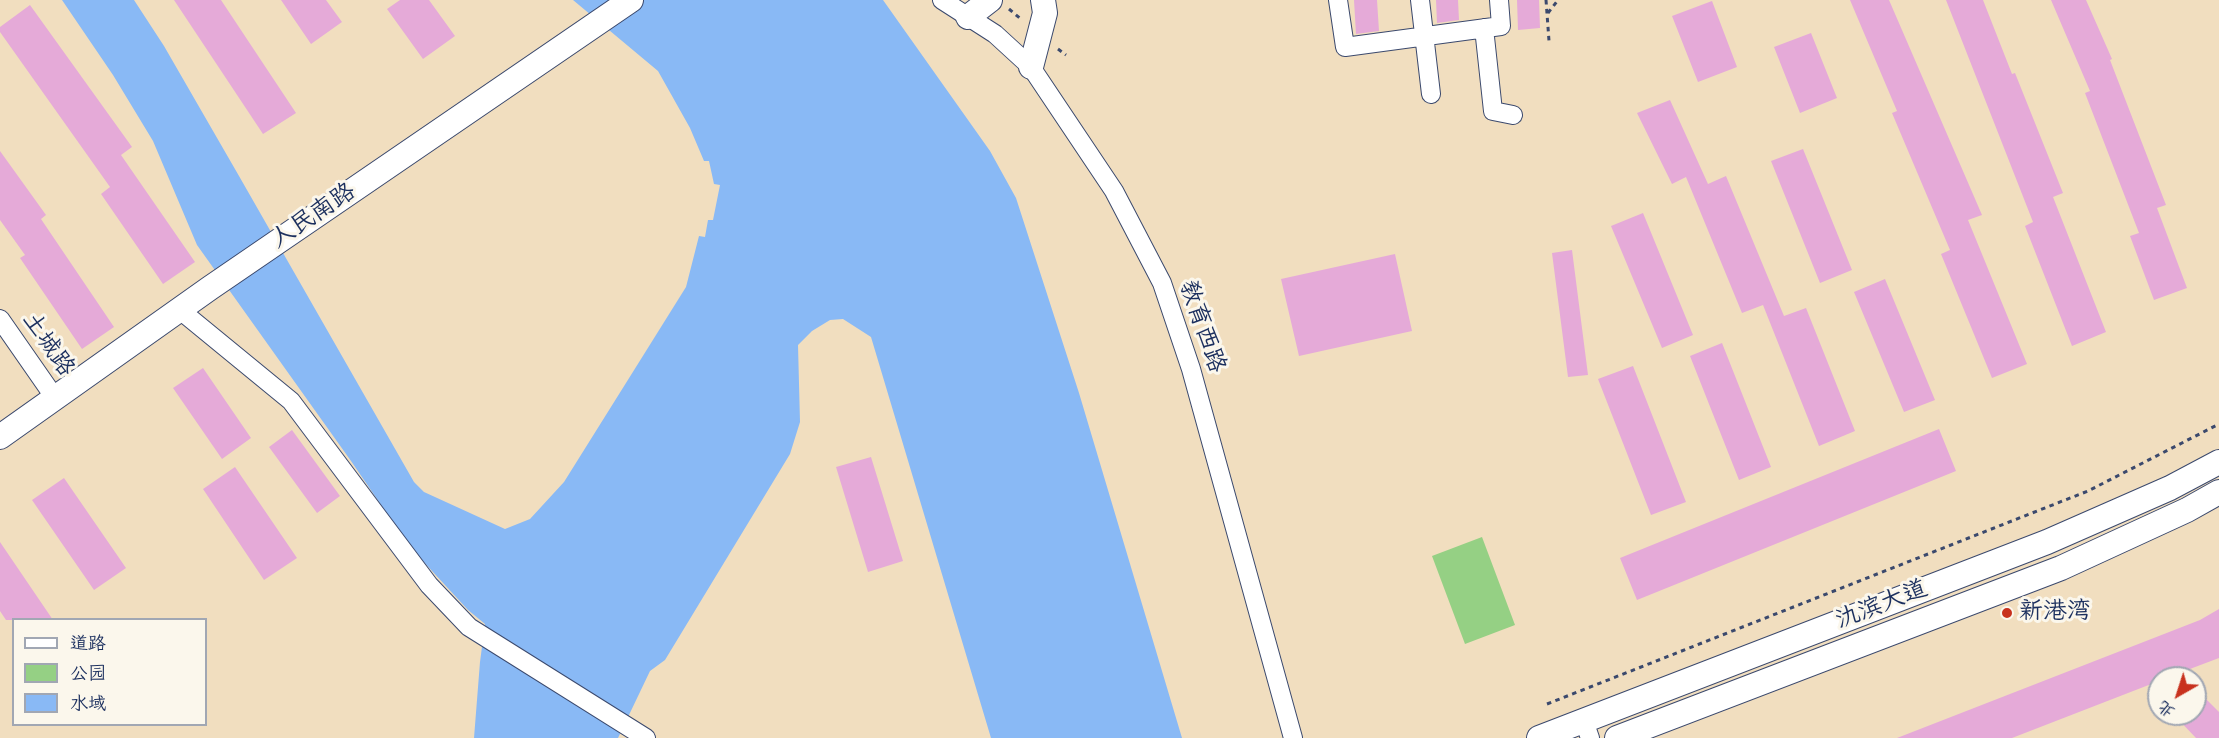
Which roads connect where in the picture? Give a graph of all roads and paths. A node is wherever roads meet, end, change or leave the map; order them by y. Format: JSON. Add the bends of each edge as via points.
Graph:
{"nodes":[{"id":1,"x":631,"y":0,"type":"edge"},
{"id":2,"x":942,"y":0,"type":"edge"},
{"id":3,"x":990,"y":0,"type":"edge"},
{"id":4,"x":1043,"y":0,"type":"edge"},
{"id":5,"x":1338,"y":0,"type":"edge"},
{"id":6,"x":1420,"y":0,"type":"edge"},
{"id":7,"x":1499,"y":0,"type":"edge"},
{"id":8,"x":1546,"y":0,"type":"edge"},
{"id":9,"x":1558,"y":0,"type":"edge"},
{"id":10,"x":1547,"y":14,"type":"junction"},
{"id":11,"x":968,"y":17,"type":"junction"},
{"id":12,"x":1484,"y":28,"type":"junction"},
{"id":13,"x":1424,"y":35,"type":"junction"},
{"id":14,"x":1549,"y":40,"type":"dead end"},
{"id":15,"x":1031,"y":67,"type":"junction"},
{"id":16,"x":1431,"y":94,"type":"dead end"},
{"id":17,"x":1513,"y":115,"type":"dead end"},
{"id":18,"x":180,"y":310,"type":"junction"},
{"id":19,"x":0,"y":319,"type":"edge"},
{"id":20,"x":55,"y":398,"type":"junction"},
{"id":21,"x":2219,"y":424,"type":"edge"},
{"id":22,"x":0,"y":437,"type":"edge"},
{"id":23,"x":2219,"y":462,"type":"edge"},
{"id":24,"x":2219,"y":492,"type":"edge"},
{"id":25,"x":1547,"y":704,"type":"dead end"},
{"id":26,"x":1587,"y":730,"type":"edge"},
{"id":27,"x":641,"y":735,"type":"edge"},
{"id":28,"x":1293,"y":738,"type":"edge"},
{"id":29,"x":1539,"y":738,"type":"edge"},
{"id":30,"x":1617,"y":738,"type":"edge"}],
"edges":[{"from":1,"to":18,"type":"main road","name":"人民南路"},
{"from":2,"to":11,"type":"street","name":"教育西路"},
{"from":3,"to":11,"type":"main road"},
{"from":4,"to":15,"type":"main road","via":[[1045,13]]},
{"from":5,"to":13,"type":"street","via":[[1345,47]]},
{"from":6,"to":13,"type":"street"},
{"from":7,"to":12,"type":"street","via":[[1501,26]]},
{"from":8,"to":10,"type":"path"},
{"from":9,"to":10,"type":"path"},
{"from":10,"to":14,"type":"path"},
{"from":11,"to":15,"type":"street","name":"教育西路"},
{"from":12,"to":13,"type":"street"},
{"from":12,"to":17,"type":"street","via":[[1492,111]]},
{"from":13,"to":16,"type":"street"},
{"from":15,"to":28,"type":"street","name":"教育西路","via":[[1114,191],[1162,283],[1191,369]]},
{"from":18,"to":20,"type":"main road","name":"人民南路"},
{"from":18,"to":27,"type":"street","via":[[291,400],[429,585],[469,627]]},
{"from":19,"to":20,"type":"street","name":"土城路"},
{"from":20,"to":22,"type":"main road","name":"人民南路"},
{"from":21,"to":25,"type":"path","via":[[2088,491]]},
{"from":23,"to":26,"type":"main road","name":"氿滨大道","via":[[2047,542]]},
{"from":24,"to":30,"type":"main road","name":"氿滨大道","via":[[2061,568]]},
{"from":26,"to":29,"type":"main road","name":"氿滨大道"}]}
